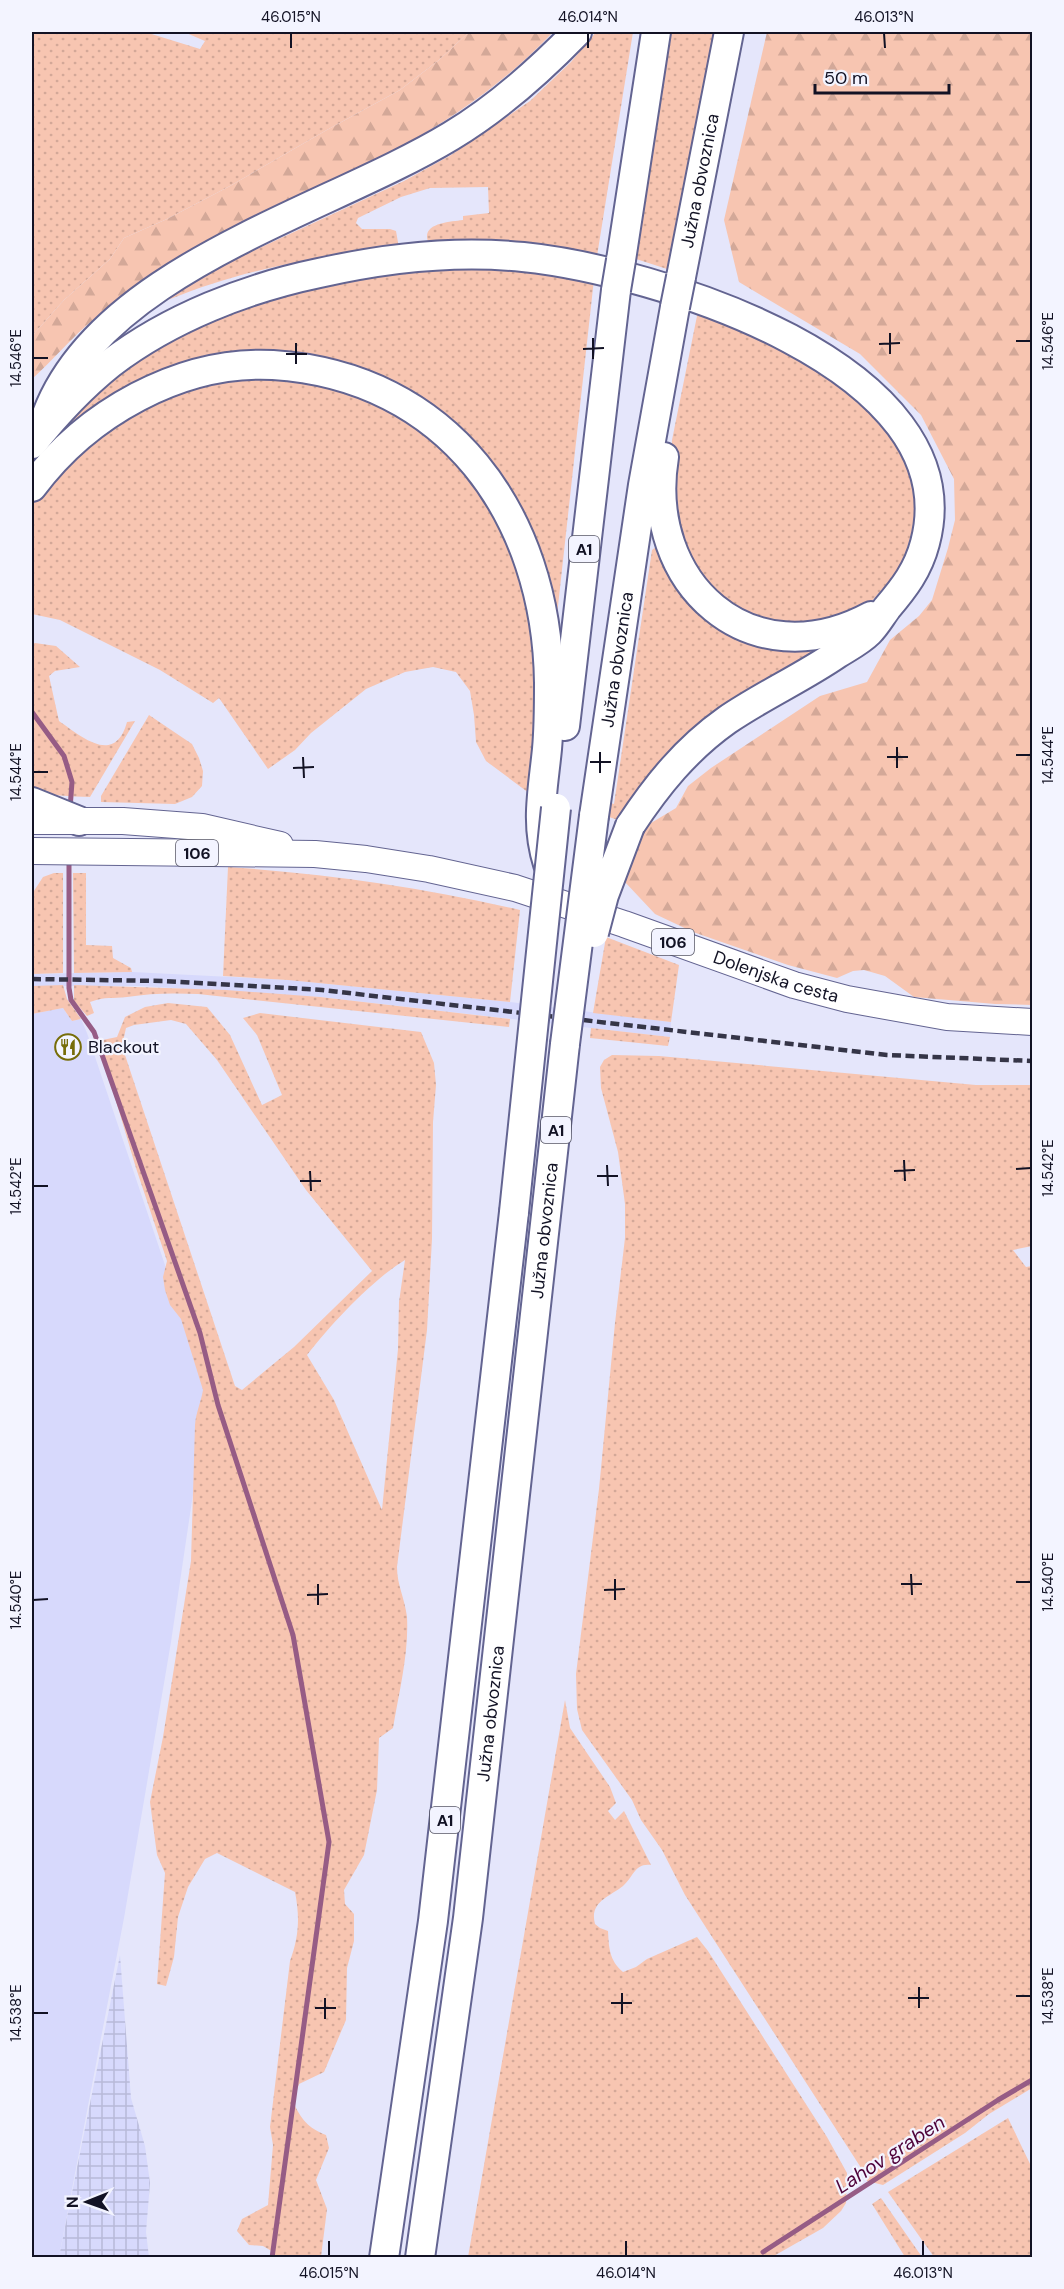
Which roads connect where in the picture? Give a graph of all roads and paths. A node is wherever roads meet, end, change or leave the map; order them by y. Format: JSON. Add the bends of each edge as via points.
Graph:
{"nodes":[{"id":1,"x":577,"y":32,"type":"edge"},
{"id":2,"x":656,"y":32,"type":"edge"},
{"id":3,"x":729,"y":32,"type":"edge"},
{"id":4,"x":675,"y":307,"type":"junction"},
{"id":5,"x":35,"y":440,"type":"edge"},
{"id":6,"x":32,"y":487,"type":"edge"},
{"id":7,"x":889,"y":607,"type":"junction"},
{"id":8,"x":32,"y":802,"type":"edge"},
{"id":9,"x":549,"y":808,"type":"junction"},
{"id":10,"x":69,"y":819,"type":"junction"},
{"id":11,"x":32,"y":821,"type":"edge"},
{"id":12,"x":32,"y":851,"type":"edge"},
{"id":13,"x":315,"y":854,"type":"junction"},
{"id":14,"x":1032,"y":1022,"type":"edge"},
{"id":15,"x":565,"y":1044,"type":"junction"},
{"id":16,"x":384,"y":2258,"type":"edge"},
{"id":17,"x":420,"y":2258,"type":"edge"}],
"edges":[{"from":1,"to":5,"type":"highway","via":[[498,105],[452,136],[213,254],[126,311],[72,366]]},
{"from":2,"to":9,"type":"highway","name":"Južna obvoznica","number":"A1","bridge":true,"via":[[616,290]]},
{"from":3,"to":4,"type":"highway","name":"Južna obvoznica","number":"A1","bridge":true},
{"from":4,"to":7,"type":"highway","via":[[679,367],[662,469],[662,509],[673,550],[691,582],[725,618],[758,633],[777,636],[819,636]]},
{"from":4,"to":15,"type":"highway","name":"Južna obvoznica","number":"A1","bridge":true,"via":[[643,485]]},
{"from":5,"to":7,"type":"highway","via":[[83,388],[136,346],[202,312],[269,287],[315,273],[423,257],[500,255],[585,267],[663,286],[750,319],[843,372],[892,414],[920,460],[930,503],[920,558]]},
{"from":6,"to":9,"type":"highway","via":[[61,453],[135,398],[221,369],[266,365],[313,369],[376,388],[415,410],[451,437],[483,472],[508,512],[527,555],[549,658]]},
{"from":7,"to":15,"type":"highway","bridge":true,"via":[[868,634],[749,706],[700,741],[664,778],[630,826],[616,860],[598,918],[578,1025]]},
{"from":8,"to":10,"type":"highway"},
{"from":9,"to":16,"type":"highway","name":"Južna obvoznica","number":"A1","bridge":true,"via":[[550,872],[514,1212],[433,1921]]},
{"from":10,"to":11,"type":"main road","name":"Dolenjska cesta","number":"106"},
{"from":10,"to":13,"type":"main road","name":"Dolenjska cesta","number":"106","via":[[202,828]]},
{"from":12,"to":13,"type":"main road","name":"Dolenjska cesta","number":"106"},
{"from":13,"to":14,"type":"main road","name":"Dolenjska cesta","number":"106","via":[[429,869],[515,888],[847,999],[947,1017]]},
{"from":15,"to":17,"type":"highway","name":"Južna obvoznica","number":"A1","via":[[468,1918]]}]}
